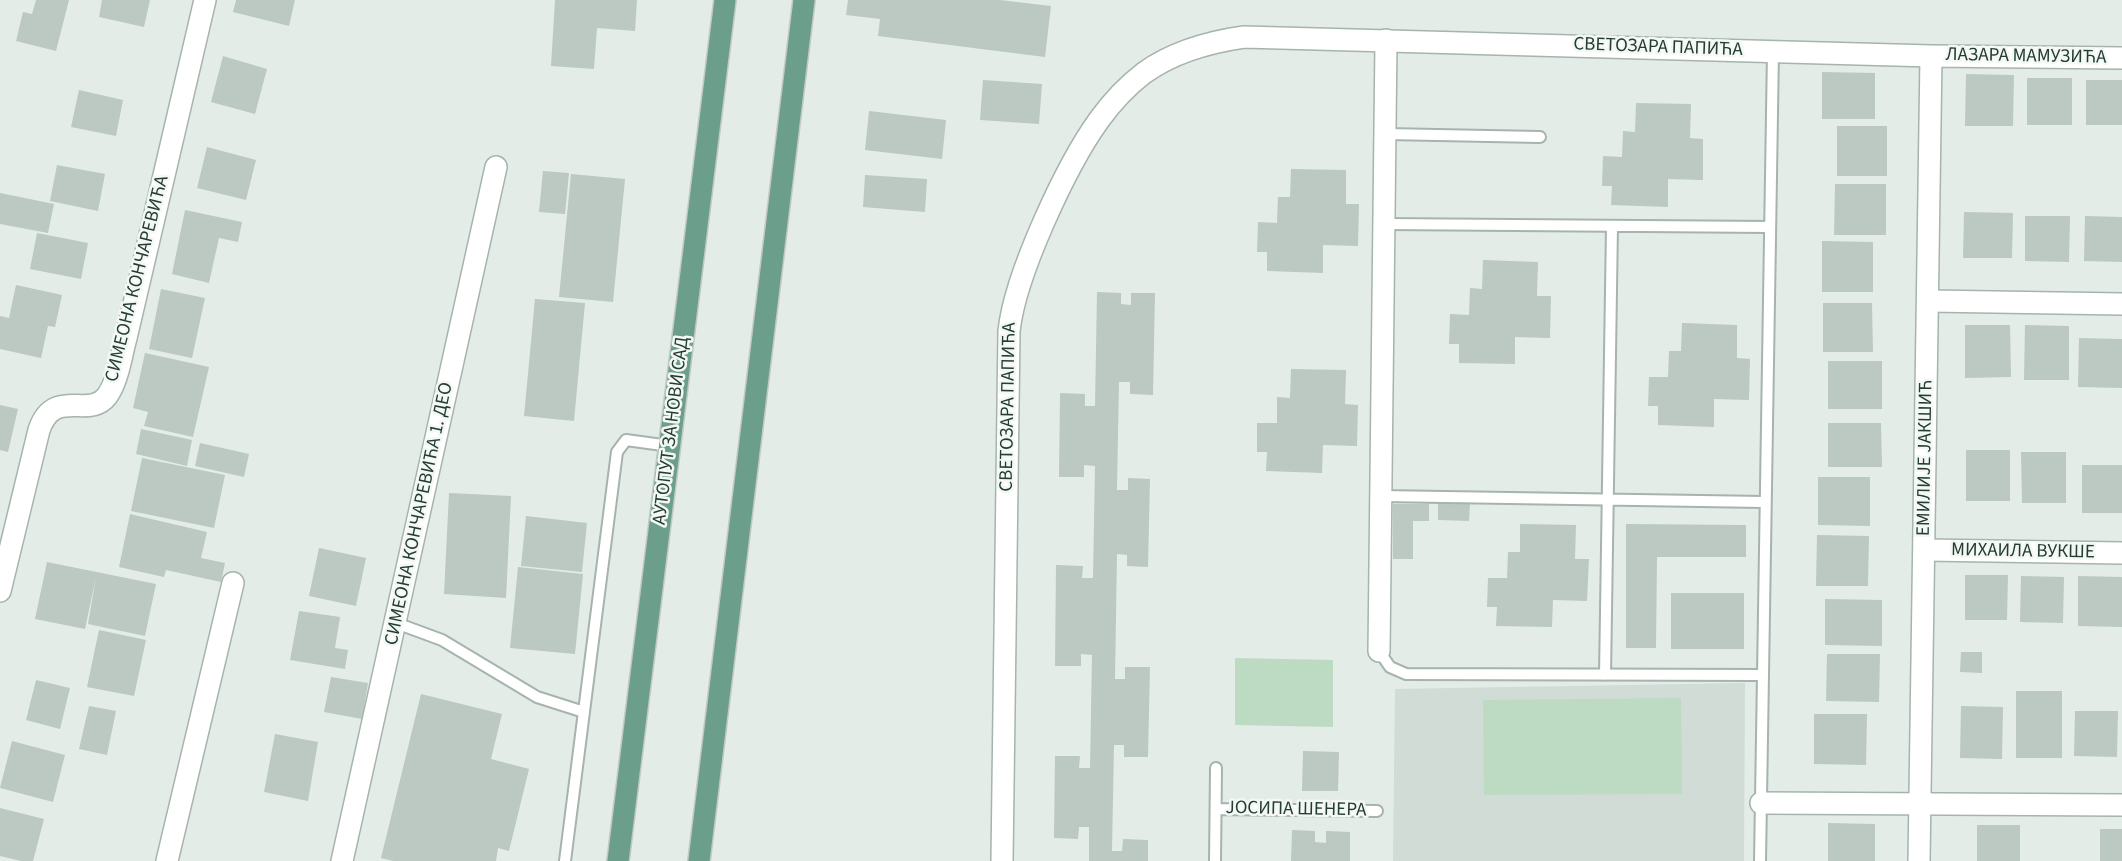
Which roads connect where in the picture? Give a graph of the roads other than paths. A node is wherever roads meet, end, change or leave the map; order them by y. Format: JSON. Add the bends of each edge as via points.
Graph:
{"nodes":[{"id":1,"x":205,"y":0,"type":"edge"},
{"id":2,"x":725,"y":0,"type":"edge"},
{"id":3,"x":804,"y":0,"type":"edge"},
{"id":4,"x":1386,"y":40,"type":"junction"},
{"id":5,"x":1773,"y":51,"type":"junction"},
{"id":6,"x":1931,"y":56,"type":"junction"},
{"id":7,"x":2122,"y":58,"type":"edge"},
{"id":8,"x":1386,"y":134,"type":"junction"},
{"id":9,"x":1540,"y":137,"type":"dead end"},
{"id":10,"x":496,"y":167,"type":"dead end"},
{"id":11,"x":1385,"y":224,"type":"junction"},
{"id":12,"x":1612,"y":226,"type":"junction"},
{"id":13,"x":1770,"y":227,"type":"junction"},
{"id":14,"x":1929,"y":301,"type":"junction"},
{"id":15,"x":2122,"y":304,"type":"edge"},
{"id":16,"x":670,"y":446,"type":"junction"},
{"id":17,"x":1381,"y":496,"type":"junction"},
{"id":18,"x":1606,"y":499,"type":"junction"},
{"id":19,"x":1764,"y":502,"type":"junction"},
{"id":20,"x":1925,"y":550,"type":"junction"},
{"id":21,"x":2122,"y":553,"type":"edge"},
{"id":22,"x":233,"y":583,"type":"dead end"},
{"id":23,"x":0,"y":591,"type":"edge"},
{"id":24,"x":396,"y":623,"type":"junction"},
{"id":25,"x":1379,"y":651,"type":"joint"},
{"id":26,"x":1605,"y":675,"type":"junction"},
{"id":27,"x":1763,"y":676,"type":"junction"},
{"id":28,"x":584,"y":712,"type":"junction"},
{"id":29,"x":1216,"y":768,"type":"dead end"},
{"id":30,"x":1761,"y":803,"type":"junction"},
{"id":31,"x":1920,"y":805,"type":"junction"},
{"id":32,"x":2122,"y":805,"type":"edge"},
{"id":33,"x":1216,"y":809,"type":"junction"},
{"id":34,"x":1377,"y":811,"type":"dead end"},
{"id":35,"x":167,"y":861,"type":"edge"},
{"id":36,"x":342,"y":861,"type":"edge"},
{"id":37,"x":565,"y":861,"type":"edge"},
{"id":38,"x":618,"y":861,"type":"edge"},
{"id":39,"x":699,"y":861,"type":"edge"},
{"id":40,"x":1002,"y":861,"type":"edge"},
{"id":41,"x":1215,"y":861,"type":"edge"},
{"id":42,"x":1760,"y":861,"type":"edge"},
{"id":43,"x":1919,"y":861,"type":"edge"}],
"edges":[{"from":1,"to":23,"type":"street","name":"СИМЕОНА КОНЧАРЕВИЋА","via":[[113,384],[106,398],[96,404],[62,405],[42,421]]},
{"from":2,"to":16,"type":"main road","name":"АУТОПУТ ЗА НОВИ САД"},
{"from":3,"to":39,"type":"main road"},
{"from":4,"to":5,"type":"street","name":"СВЕТОЗАРА ПАПИЋА"},
{"from":4,"to":8,"type":"street"},
{"from":4,"to":40,"type":"street","name":"СВЕТОЗАРА ПАПИЋА","via":[[1244,37],[1161,61],[1122,92],[1099,120],[1048,218],[1012,309],[1009,331]]},
{"from":5,"to":6,"type":"street","name":"СВЕТОЗАРА ПАПИЋА"},
{"from":5,"to":13,"type":"lane"},
{"from":6,"to":7,"type":"street","name":"ЛАЗАРА МАМУЗИЋА"},
{"from":6,"to":14,"type":"street","name":"ЕМИЛИЈЕ ЈАКШИЋ"},
{"from":8,"to":9,"type":"lane"},
{"from":8,"to":11,"type":"street"},
{"from":10,"to":24,"type":"street","name":"СИМЕОНА КОНЧАРЕВИЋА 1. ДЕО"},
{"from":11,"to":12,"type":"lane"},
{"from":11,"to":17,"type":"street"},
{"from":12,"to":13,"type":"lane"},
{"from":12,"to":18,"type":"lane"},
{"from":13,"to":19,"type":"lane"},
{"from":14,"to":15,"type":"street"},
{"from":14,"to":20,"type":"street","name":"ЕМИЛИЈЕ ЈАКШИЋ"},
{"from":16,"to":28,"type":"lane","via":[[626,440],[617,452]]},
{"from":16,"to":38,"type":"main road","name":"АУТОПУТ ЗА НОВИ САД"},
{"from":17,"to":18,"type":"lane"},
{"from":17,"to":25,"type":"street"},
{"from":18,"to":19,"type":"lane"},
{"from":18,"to":26,"type":"lane"},
{"from":19,"to":27,"type":"lane"},
{"from":20,"to":21,"type":"street","name":"МИХАИЛА ВУКШЕ"},
{"from":20,"to":31,"type":"street","name":"ЕМИЛИЈЕ ЈАКШИЋ"},
{"from":22,"to":35,"type":"street"},
{"from":24,"to":28,"type":"lane","via":[[442,640],[537,697]]},
{"from":24,"to":36,"type":"street","name":"СИМЕОНА КОНЧАРЕВИЋА 1. ДЕО"},
{"from":25,"to":26,"type":"lane","via":[[1390,667],[1406,674]]},
{"from":26,"to":27,"type":"lane"},
{"from":27,"to":30,"type":"lane"},
{"from":28,"to":37,"type":"lane"},
{"from":29,"to":33,"type":"lane","name":"ЈОСИПА ШЕНЕРА"},
{"from":30,"to":31,"type":"street"},
{"from":30,"to":42,"type":"lane"},
{"from":31,"to":32,"type":"street"},
{"from":31,"to":43,"type":"street","name":"ЕМИЛИЈЕ ЈАКШИЋ"},
{"from":33,"to":34,"type":"lane","name":"ЈОСИПА ШЕНЕРА"},
{"from":33,"to":41,"type":"lane","name":"ЈОСИПА ШЕНЕРА"}]}
